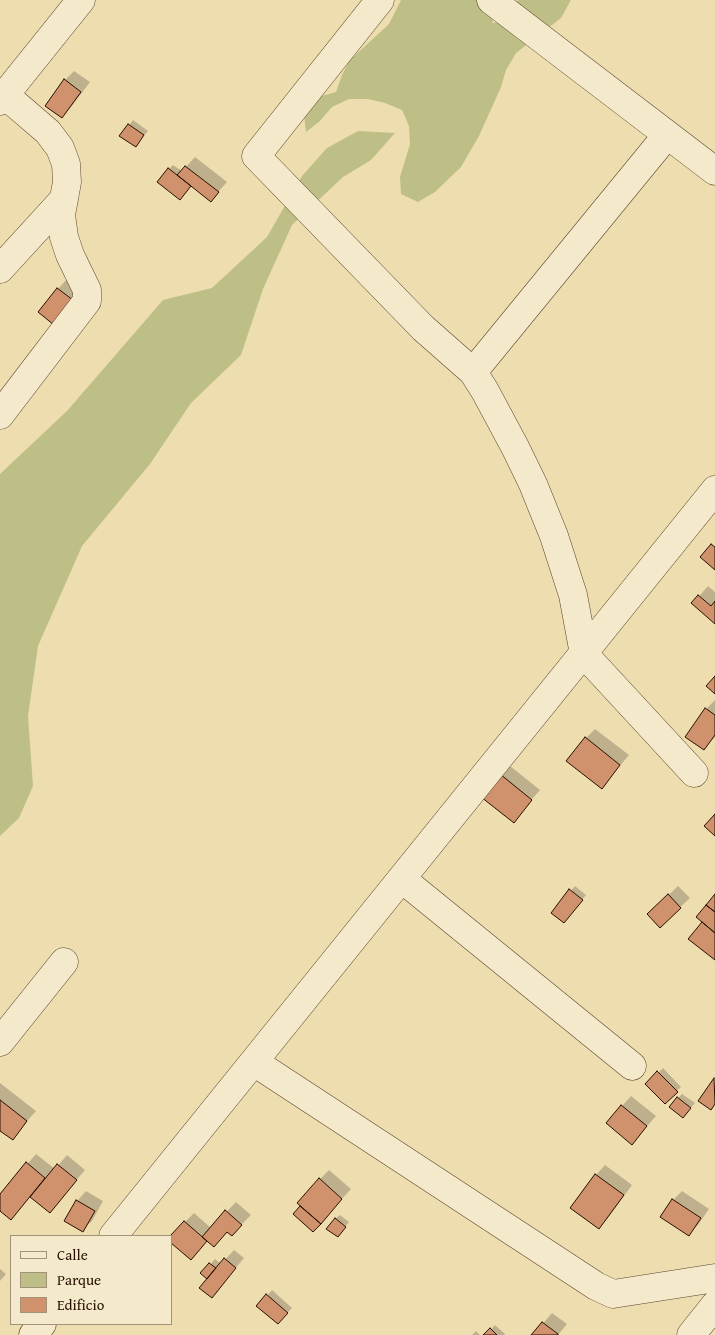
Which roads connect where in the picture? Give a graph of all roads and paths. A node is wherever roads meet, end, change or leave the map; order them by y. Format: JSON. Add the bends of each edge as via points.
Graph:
{"nodes":[{"id":1,"x":81,"y":0,"type":"edge"},
{"id":2,"x":380,"y":0,"type":"edge"},
{"id":3,"x":491,"y":0,"type":"edge"},
{"id":4,"x":3,"y":98,"type":"edge"},
{"id":5,"x":667,"y":135,"type":"junction"},
{"id":6,"x":715,"y":171,"type":"edge"},
{"id":7,"x":64,"y":199,"type":"junction"},
{"id":8,"x":0,"y":269,"type":"edge"},
{"id":9,"x":473,"y":372,"type":"junction"},
{"id":10,"x":0,"y":416,"type":"edge"},
{"id":11,"x":715,"y":490,"type":"edge"},
{"id":12,"x":584,"y":654,"type":"junction"},
{"id":13,"x":694,"y":773,"type":"dead end"},
{"id":14,"x":402,"y":879,"type":"junction"},
{"id":15,"x":64,"y":962,"type":"dead end"},
{"id":16,"x":0,"y":1042,"type":"edge"},
{"id":17,"x":254,"y":1062,"type":"junction"},
{"id":18,"x":632,"y":1066,"type":"dead end"},
{"id":19,"x":114,"y":1235,"type":"edge"},
{"id":20,"x":715,"y":1278,"type":"edge"},
{"id":21,"x":715,"y":1305,"type":"edge"},
{"id":22,"x":41,"y":1325,"type":"edge"},
{"id":23,"x":33,"y":1335,"type":"edge"},
{"id":24,"x":691,"y":1335,"type":"edge"}],
"edges":[{"from":1,"to":4,"type":"street"},
{"from":2,"to":9,"type":"street","via":[[256,156],[423,328]]},
{"from":3,"to":5,"type":"street"},
{"from":4,"to":7,"type":"street","via":[[48,132],[60,148],[66,164]]},
{"from":5,"to":6,"type":"street"},
{"from":5,"to":9,"type":"street"},
{"from":7,"to":8,"type":"street"},
{"from":7,"to":10,"type":"street","via":[[61,215],[64,237],[88,290],[87,301]]},
{"from":9,"to":12,"type":"street","via":[[515,447],[554,536],[573,595]]},
{"from":11,"to":12,"type":"street"},
{"from":12,"to":13,"type":"street"},
{"from":12,"to":14,"type":"street"},
{"from":14,"to":17,"type":"street"},
{"from":14,"to":18,"type":"street"},
{"from":15,"to":16,"type":"street"},
{"from":17,"to":19,"type":"street"},
{"from":17,"to":20,"type":"street","via":[[596,1286],[613,1294]]},
{"from":21,"to":24,"type":"street"},
{"from":22,"to":23,"type":"street"}]}
